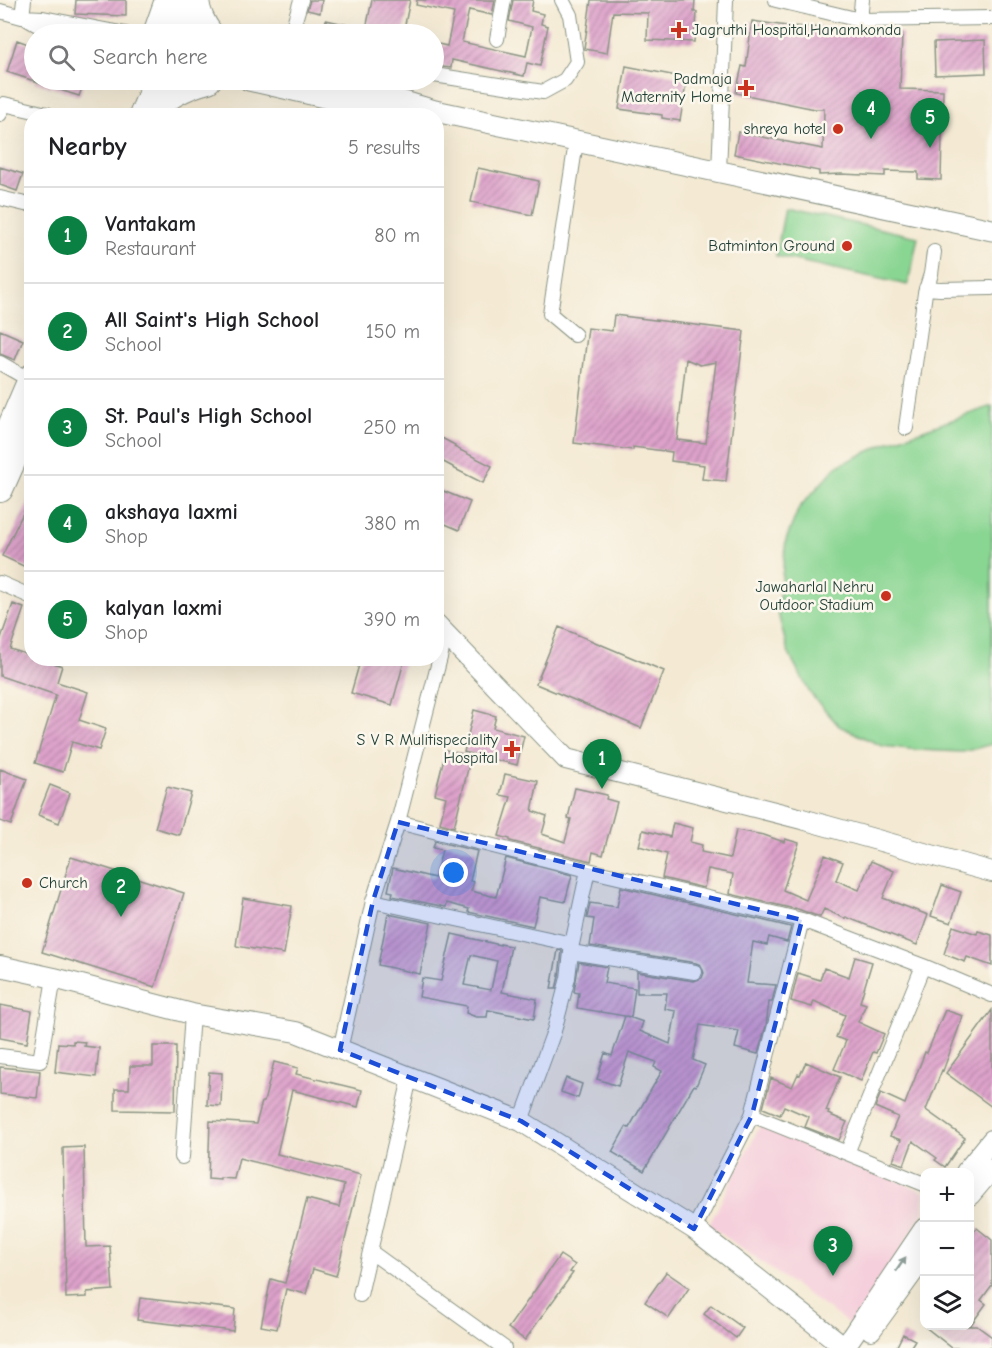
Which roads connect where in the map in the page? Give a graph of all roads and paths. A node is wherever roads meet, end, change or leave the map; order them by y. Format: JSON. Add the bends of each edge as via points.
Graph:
{"nodes":[{"id":1,"x":24,"y":0,"type":"edge"},
{"id":2,"x":168,"y":0,"type":"edge"},
{"id":3,"x":188,"y":0,"type":"edge"},
{"id":4,"x":196,"y":0,"type":"edge"},
{"id":5,"x":302,"y":0,"type":"edge"},
{"id":6,"x":504,"y":0,"type":"edge"},
{"id":7,"x":562,"y":0,"type":"edge"},
{"id":8,"x":726,"y":0,"type":"edge"},
{"id":9,"x":776,"y":0,"type":"edge"},
{"id":10,"x":862,"y":0,"type":"edge"},
{"id":11,"x":0,"y":11,"type":"edge"},
{"id":12,"x":22,"y":17,"type":"junction"},
{"id":13,"x":992,"y":18,"type":"edge"},
{"id":14,"x":860,"y":20,"type":"junction"},
{"id":15,"x":35,"y":24,"type":"edge"},
{"id":16,"x":74,"y":24,"type":"edge"},
{"id":17,"x":160,"y":24,"type":"edge"},
{"id":18,"x":180,"y":24,"type":"edge"},
{"id":19,"x":203,"y":24,"type":"edge"},
{"id":20,"x":294,"y":24,"type":"edge"},
{"id":21,"x":497,"y":39,"type":"dead end"},
{"id":22,"x":444,"y":77,"type":"edge"},
{"id":23,"x":135,"y":90,"type":"edge"},
{"id":24,"x":153,"y":90,"type":"edge"},
{"id":25,"x":178,"y":90,"type":"edge"},
{"id":26,"x":293,"y":90,"type":"edge"},
{"id":27,"x":361,"y":90,"type":"edge"},
{"id":28,"x":128,"y":108,"type":"edge"},
{"id":29,"x":145,"y":108,"type":"edge"},
{"id":30,"x":154,"y":108,"type":"edge"},
{"id":31,"x":386,"y":108,"type":"edge"},
{"id":32,"x":419,"y":108,"type":"edge"},
{"id":33,"x":24,"y":109,"type":"edge"},
{"id":34,"x":0,"y":114,"type":"edge"},
{"id":35,"x":444,"y":115,"type":"edge"},
{"id":36,"x":576,"y":142,"type":"junction"},
{"id":37,"x":719,"y":172,"type":"junction"},
{"id":38,"x":0,"y":198,"type":"edge"},
{"id":39,"x":24,"y":204,"type":"edge"},
{"id":40,"x":992,"y":230,"type":"edge"},
{"id":41,"x":934,"y":252,"type":"dead end"},
{"id":42,"x":926,"y":288,"type":"junction"},
{"id":43,"x":992,"y":288,"type":"edge"},
{"id":44,"x":575,"y":335,"type":"dead end"},
{"id":45,"x":0,"y":363,"type":"edge"},
{"id":46,"x":24,"y":375,"type":"edge"},
{"id":47,"x":24,"y":395,"type":"edge"},
{"id":48,"x":906,"y":428,"type":"dead end"},
{"id":49,"x":24,"y":436,"type":"edge"},
{"id":50,"x":0,"y":452,"type":"edge"},
{"id":51,"x":0,"y":489,"type":"edge"},
{"id":52,"x":0,"y":584,"type":"edge"},
{"id":53,"x":24,"y":594,"type":"edge"},
{"id":54,"x":444,"y":632,"type":"edge"},
{"id":55,"x":433,"y":666,"type":"edge"},
{"id":56,"x":398,"y":822,"type":"junction"},
{"id":57,"x":588,"y":870,"type":"junction"},
{"id":58,"x":992,"y":872,"type":"edge"},
{"id":59,"x":374,"y":901,"type":"junction"},
{"id":60,"x":802,"y":920,"type":"junction"},
{"id":61,"x":571,"y":948,"type":"junction"},
{"id":62,"x":0,"y":966,"type":"edge"},
{"id":63,"x":923,"y":966,"type":"junction"},
{"id":64,"x":695,"y":972,"type":"dead end"},
{"id":65,"x":54,"y":978,"type":"junction"},
{"id":66,"x":992,"y":995,"type":"edge"},
{"id":67,"x":192,"y":1014,"type":"junction"},
{"id":68,"x":340,"y":1050,"type":"junction"},
{"id":69,"x":0,"y":1056,"type":"edge"},
{"id":70,"x":410,"y":1078,"type":"junction"},
{"id":71,"x":752,"y":1115,"type":"junction"},
{"id":72,"x":521,"y":1121,"type":"junction"},
{"id":73,"x":992,"y":1140,"type":"edge"},
{"id":74,"x":847,"y":1154,"type":"junction"},
{"id":75,"x":182,"y":1157,"type":"dead end"},
{"id":76,"x":970,"y":1168,"type":"edge"},
{"id":77,"x":992,"y":1168,"type":"edge"},
{"id":78,"x":920,"y":1182,"type":"edge"},
{"id":79,"x":974,"y":1189,"type":"edge"},
{"id":80,"x":694,"y":1229,"type":"junction"},
{"id":81,"x":920,"y":1235,"type":"edge"},
{"id":82,"x":371,"y":1252,"type":"junction"},
{"id":83,"x":920,"y":1262,"type":"edge"},
{"id":84,"x":360,"y":1295,"type":"dead end"},
{"id":85,"x":504,"y":1348,"type":"edge"},
{"id":86,"x":848,"y":1348,"type":"edge"}],
"edges":[{"from":1,"to":12,"type":"street"},
{"from":2,"to":17,"type":"highway"},
{"from":3,"to":18,"type":"highway"},
{"from":4,"to":19,"type":"highway"},
{"from":5,"to":20,"type":"street"},
{"from":6,"to":21,"type":"street"},
{"from":7,"to":22,"type":"street","via":[[570,15],[577,62],[564,80],[543,92]]},
{"from":8,"to":37,"type":"street"},
{"from":9,"to":14,"type":"street"},
{"from":10,"to":14,"type":"street"},
{"from":11,"to":12,"type":"street"},
{"from":12,"to":15,"type":"street"},
{"from":12,"to":16,"type":"street"},
{"from":13,"to":14,"type":"street"},
{"from":23,"to":28,"type":"highway"},
{"from":24,"to":29,"type":"highway"},
{"from":25,"to":30,"type":"highway"},
{"from":26,"to":31,"type":"main road"},
{"from":27,"to":32,"type":"main road"},
{"from":33,"to":34,"type":"street","via":[[4,104]]},
{"from":35,"to":36,"type":"main road"},
{"from":36,"to":37,"type":"main road"},
{"from":36,"to":44,"type":"street","via":[[550,314]]},
{"from":37,"to":40,"type":"main road"},
{"from":38,"to":39,"type":"street"},
{"from":41,"to":42,"type":"street"},
{"from":42,"to":43,"type":"street"},
{"from":42,"to":48,"type":"street"},
{"from":45,"to":46,"type":"street"},
{"from":47,"to":50,"type":"highway"},
{"from":49,"to":51,"type":"highway"},
{"from":52,"to":53,"type":"street"},
{"from":54,"to":58,"type":"street","via":[[566,759]]},
{"from":55,"to":56,"type":"street"},
{"from":56,"to":57,"type":"street"},
{"from":56,"to":59,"type":"street"},
{"from":57,"to":60,"type":"street"},
{"from":57,"to":61,"type":"street"},
{"from":59,"to":61,"type":"street"},
{"from":59,"to":68,"type":"street"},
{"from":60,"to":63,"type":"street"},
{"from":60,"to":71,"type":"street"},
{"from":61,"to":64,"type":"street"},
{"from":61,"to":72,"type":"street","via":[[568,978],[554,1031]]},
{"from":62,"to":65,"type":"street"},
{"from":63,"to":66,"type":"street"},
{"from":63,"to":74,"type":"street"},
{"from":65,"to":67,"type":"street"},
{"from":65,"to":69,"type":"street","via":[[40,1061]]},
{"from":67,"to":68,"type":"street","via":[[296,1032]]},
{"from":67,"to":75,"type":"street"},
{"from":68,"to":70,"type":"street"},
{"from":70,"to":72,"type":"street"},
{"from":70,"to":82,"type":"street"},
{"from":71,"to":74,"type":"street"},
{"from":71,"to":80,"type":"street"},
{"from":72,"to":80,"type":"street"},
{"from":73,"to":76,"type":"street"},
{"from":74,"to":78,"type":"street"},
{"from":77,"to":79,"type":"street"},
{"from":80,"to":86,"type":"street"},
{"from":86,"to":81,"type":"street","one_way":true},
{"from":82,"to":84,"type":"street"},
{"from":82,"to":85,"type":"street"},
{"from":83,"to":86,"type":"street"}]}
